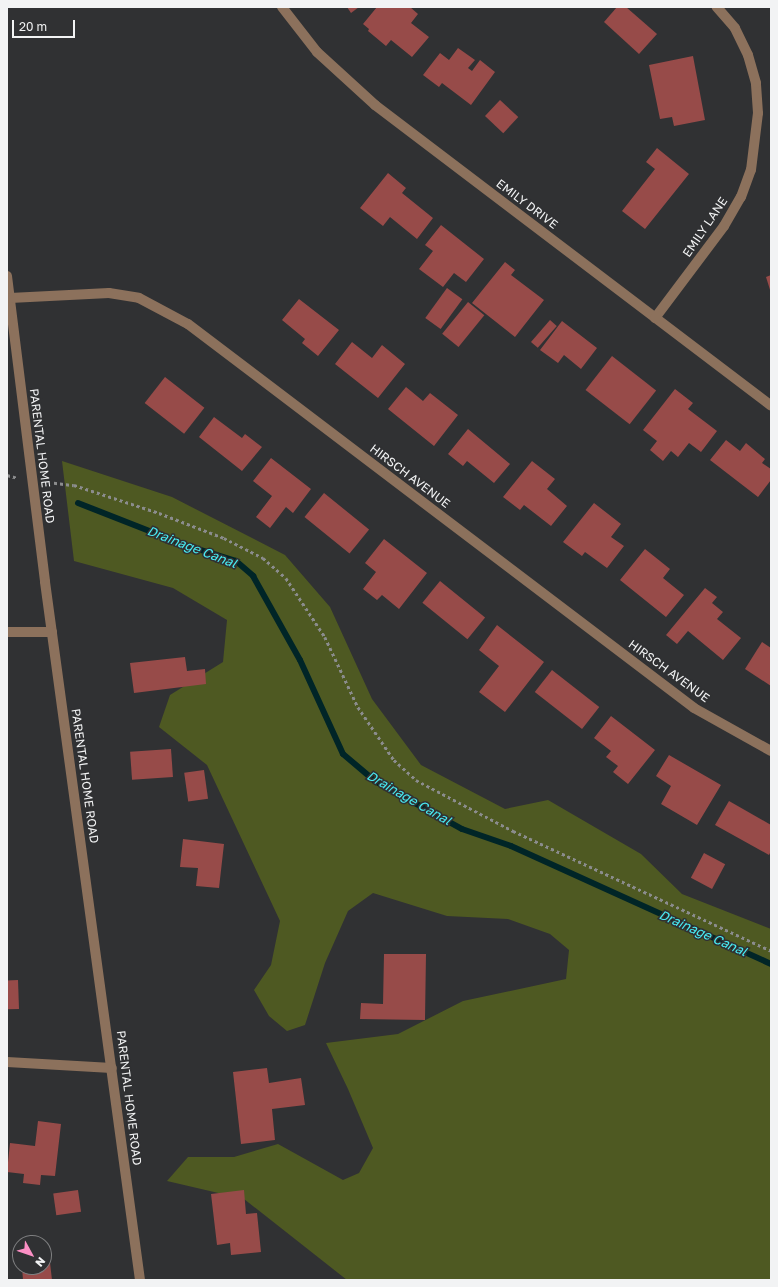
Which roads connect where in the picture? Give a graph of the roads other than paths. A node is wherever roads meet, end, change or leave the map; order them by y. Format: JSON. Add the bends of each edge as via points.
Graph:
{"nodes":[{"id":1,"x":282,"y":7,"type":"edge"},
{"id":2,"x":717,"y":7,"type":"edge"},
{"id":3,"x":7,"y":276,"type":"edge"},
{"id":4,"x":10,"y":298,"type":"junction"},
{"id":5,"x":655,"y":318,"type":"junction"},
{"id":6,"x":771,"y":406,"type":"edge"},
{"id":7,"x":7,"y":632,"type":"edge"},
{"id":8,"x":52,"y":632,"type":"junction"},
{"id":9,"x":771,"y":752,"type":"edge"},
{"id":10,"x":7,"y":1062,"type":"edge"},
{"id":11,"x":112,"y":1068,"type":"junction"},
{"id":12,"x":140,"y":1280,"type":"edge"}],
"edges":[{"from":1,"to":5,"type":"street","name":"EMILY DRIVE","via":[[317,52],[375,106]]},
{"from":2,"to":5,"type":"street","name":"EMILY LANE","via":[[735,28],[748,55],[756,83],[758,113],[751,170],[741,197],[724,226]]},
{"from":3,"to":4,"type":"street","name":"PARENTAL HOME ROAD"},
{"from":4,"to":8,"type":"street","name":"PARENTAL HOME ROAD"},
{"from":4,"to":9,"type":"street","name":"HIRSCH AVENUE","via":[[109,292],[139,298],[188,324],[694,708]]},
{"from":5,"to":6,"type":"street","name":"EMILY DRIVE"},
{"from":7,"to":8,"type":"street"},
{"from":8,"to":11,"type":"street","name":"PARENTAL HOME ROAD"},
{"from":10,"to":11,"type":"street"},
{"from":11,"to":12,"type":"street","name":"PARENTAL HOME ROAD"}]}
